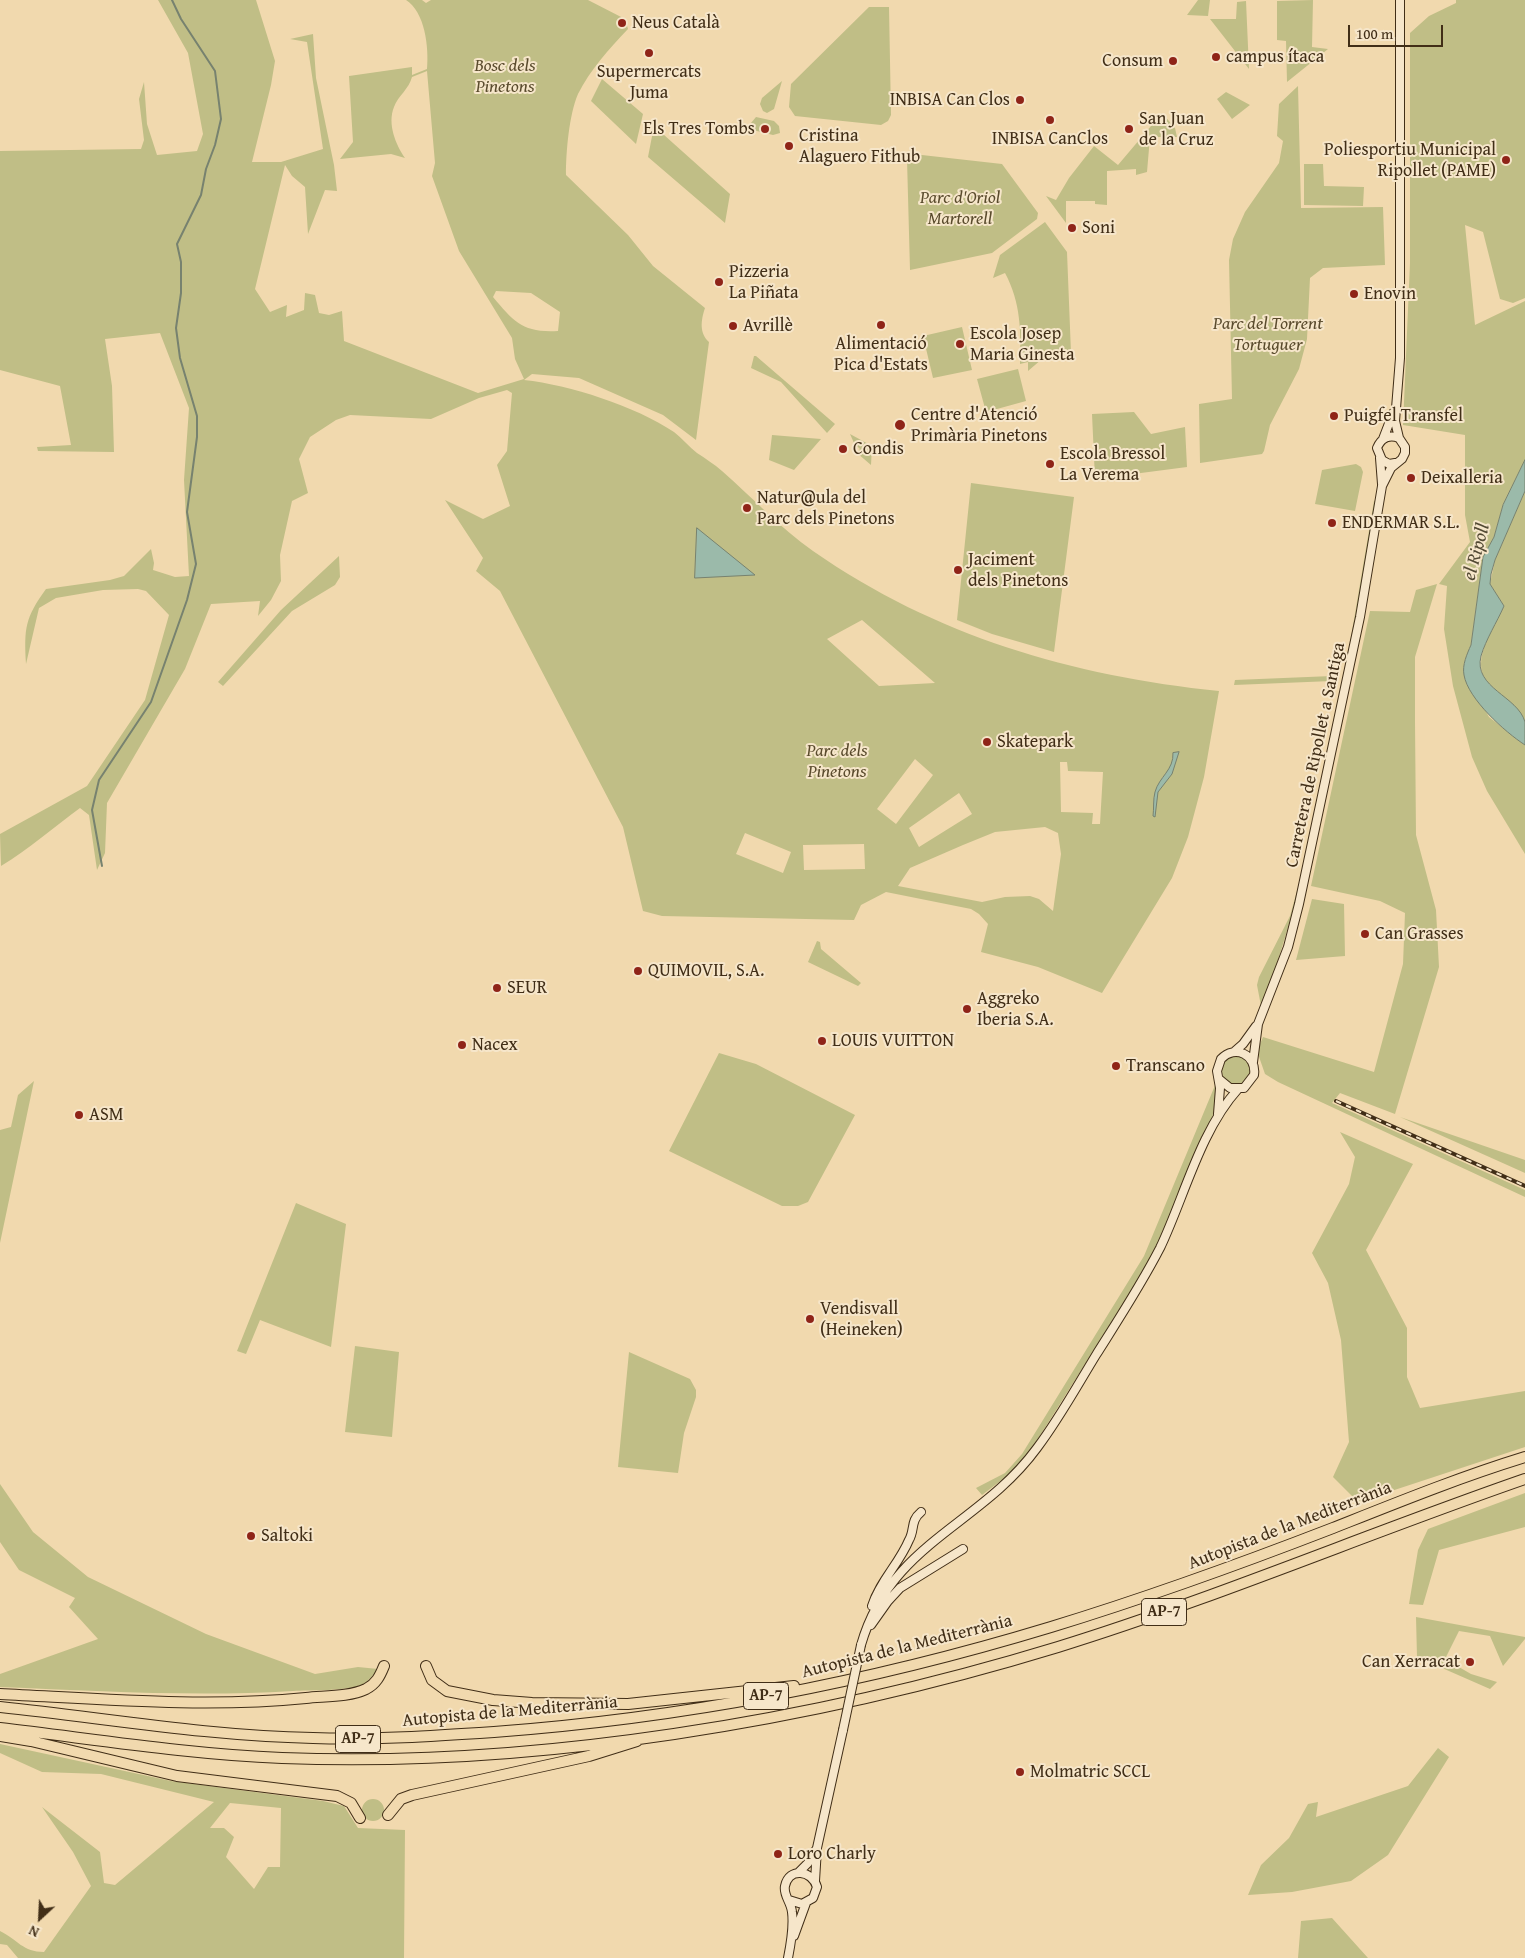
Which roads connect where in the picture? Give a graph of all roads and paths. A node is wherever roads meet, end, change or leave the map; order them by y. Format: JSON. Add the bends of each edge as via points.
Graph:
{"nodes":[{"id":1,"x":1400,"y":0,"type":"edge"},
{"id":2,"x":1395,"y":407,"type":"junction"},
{"id":3,"x":1399,"y":438,"type":"junction"},
{"id":4,"x":1383,"y":439,"type":"junction"},
{"id":5,"x":1380,"y":458,"type":"junction"},
{"id":6,"x":1395,"y":464,"type":"junction"},
{"id":7,"x":1382,"y":486,"type":"junction"},
{"id":8,"x":1258,"y":1024,"type":"junction"},
{"id":9,"x":1235,"y":1051,"type":"junction"},
{"id":10,"x":1253,"y":1062,"type":"junction"},
{"id":11,"x":1219,"y":1079,"type":"junction"},
{"id":12,"x":1238,"y":1089,"type":"junction"},
{"id":13,"x":1218,"y":1116,"type":"junction"},
{"id":14,"x":1525,"y":1457,"type":"edge"},
{"id":15,"x":1525,"y":1479,"type":"edge"},
{"id":16,"x":921,"y":1512,"type":"dead end"},
{"id":17,"x":963,"y":1549,"type":"dead end"},
{"id":18,"x":868,"y":1622,"type":"junction"},
{"id":19,"x":861,"y":1645,"type":"junction"},
{"id":20,"x":384,"y":1666,"type":"dead end"},
{"id":21,"x":426,"y":1666,"type":"dead end"},
{"id":22,"x":817,"y":1687,"type":"junction"},
{"id":23,"x":0,"y":1694,"type":"edge"},
{"id":24,"x":0,"y":1707,"type":"edge"},
{"id":25,"x":0,"y":1728,"type":"edge"},
{"id":26,"x":0,"y":1736,"type":"edge"},
{"id":27,"x":647,"y":1736,"type":"junction"},
{"id":28,"x":388,"y":1815,"type":"dead end"},
{"id":29,"x":360,"y":1818,"type":"dead end"},
{"id":30,"x":817,"y":1848,"type":"junction"},
{"id":31,"x":799,"y":1872,"type":"junction"},
{"id":32,"x":815,"y":1881,"type":"junction"},
{"id":33,"x":790,"y":1900,"type":"junction"},
{"id":34,"x":806,"y":1903,"type":"junction"},
{"id":35,"x":791,"y":1943,"type":"junction"},
{"id":36,"x":788,"y":1958,"type":"edge"}],
"edges":[{"from":1,"to":2,"type":"main road","via":[[1400,358]]},
{"from":2,"to":3,"type":"main road"},
{"from":2,"to":4,"type":"main road"},
{"from":3,"to":4,"type":"main road"},
{"from":3,"to":6,"type":"main road","via":[[1405,453]]},
{"from":4,"to":5,"type":"main road","via":[[1377,448]]},
{"from":5,"to":6,"type":"main road"},
{"from":5,"to":7,"type":"main road"},
{"from":6,"to":7,"type":"main road"},
{"from":7,"to":8,"type":"main road","name":"Carretera de Ripollet a Santiga","via":[[1360,616],[1298,910],[1288,947]]},
{"from":8,"to":9,"type":"main road"},
{"from":8,"to":10,"type":"main road"},
{"from":9,"to":10,"type":"main road"},
{"from":9,"to":11,"type":"main road","via":[[1219,1062]]},
{"from":10,"to":12,"type":"main road","via":[[1253,1079]]},
{"from":11,"to":12,"type":"main road","via":[[1227,1087]]},
{"from":11,"to":13,"type":"main road"},
{"from":12,"to":13,"type":"main road"},
{"from":13,"to":18,"type":"main road","via":[[1165,1236],[1136,1291],[1036,1450],[1006,1484],[922,1551],[890,1584]]},
{"from":14,"to":22,"type":"highway","name":"Autopista de la Mediterrània","number":"AP-7","via":[[1115,1607],[951,1656]]},
{"from":15,"to":27,"type":"highway","name":"Autopista de la Mediterrània","number":"AP-7","via":[[1181,1606],[1054,1648],[871,1696],[715,1727]]},
{"from":16,"to":18,"type":"main road","via":[[914,1520],[909,1541],[878,1589]]},
{"from":17,"to":19,"type":"main road","via":[[910,1580],[893,1594]]},
{"from":18,"to":19,"type":"main road"},
{"from":19,"to":30,"type":"main road","bridge":true},
{"from":20,"to":23,"type":"highway","via":[[380,1677],[365,1689],[280,1700],[181,1702]]},
{"from":21,"to":22,"type":"highway","via":[[432,1680],[447,1691],[532,1703],[628,1704],[790,1685]]},
{"from":22,"to":24,"type":"highway","name":"Autopista de la Mediterrània","number":"AP-7","via":[[597,1722],[363,1739],[222,1734]]},
{"from":25,"to":27,"type":"highway","name":"Autopista de la Mediterrània","number":"AP-7","via":[[188,1751],[328,1759],[478,1754]]},
{"from":26,"to":29,"type":"highway","via":[[177,1776],[337,1796],[351,1804]]},
{"from":27,"to":28,"type":"highway","via":[[624,1747],[589,1756],[406,1796]]},
{"from":30,"to":31,"type":"main road"},
{"from":30,"to":32,"type":"main road"},
{"from":31,"to":32,"type":"main road"},
{"from":31,"to":33,"type":"main road","via":[[787,1880],[784,1890]]},
{"from":32,"to":34,"type":"main road","via":[[816,1894]]},
{"from":33,"to":34,"type":"main road","via":[[797,1904]]},
{"from":33,"to":35,"type":"main road","via":[[793,1919]]},
{"from":34,"to":35,"type":"main road"},
{"from":35,"to":36,"type":"main road"}]}
